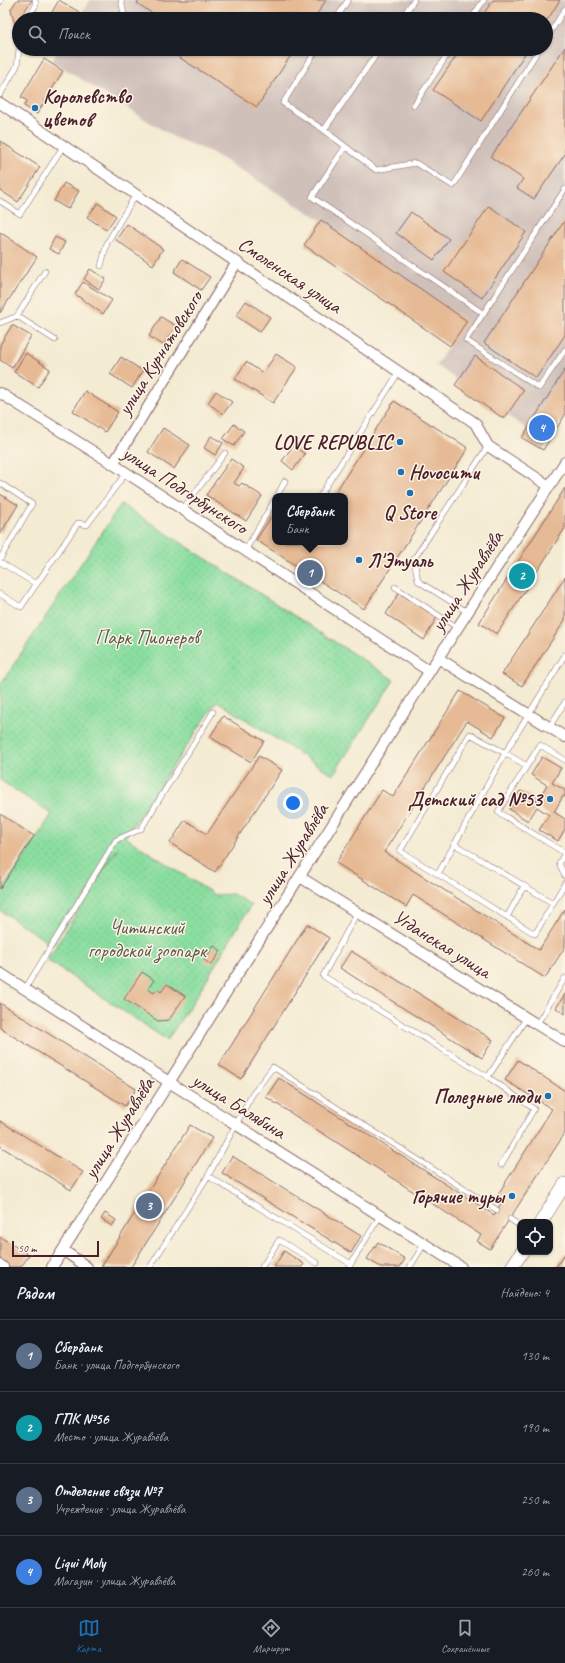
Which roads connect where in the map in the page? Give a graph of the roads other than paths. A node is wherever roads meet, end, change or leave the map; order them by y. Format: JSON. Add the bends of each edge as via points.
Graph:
{"nodes":[{"id":1,"x":121,"y":0,"type":"edge"},
{"id":2,"x":348,"y":0,"type":"edge"},
{"id":3,"x":414,"y":0,"type":"edge"},
{"id":4,"x":484,"y":0,"type":"edge"},
{"id":5,"x":37,"y":2,"type":"edge"},
{"id":6,"x":565,"y":9,"type":"edge"},
{"id":7,"x":31,"y":12,"type":"edge"},
{"id":8,"x":124,"y":12,"type":"edge"},
{"id":9,"x":340,"y":12,"type":"edge"},
{"id":10,"x":406,"y":12,"type":"edge"},
{"id":11,"x":476,"y":12,"type":"edge"},
{"id":12,"x":553,"y":28,"type":"edge"},
{"id":13,"x":18,"y":56,"type":"edge"},
{"id":14,"x":313,"y":56,"type":"edge"},
{"id":15,"x":375,"y":56,"type":"edge"},
{"id":16,"x":447,"y":56,"type":"edge"},
{"id":17,"x":535,"y":56,"type":"edge"},
{"id":18,"x":0,"y":94,"type":"edge"},
{"id":19,"x":0,"y":102,"type":"edge"},
{"id":20,"x":414,"y":105,"type":"dead end"},
{"id":21,"x":324,"y":130,"type":"junction"},
{"id":22,"x":64,"y":145,"type":"junction"},
{"id":23,"x":345,"y":147,"type":"junction"},
{"id":24,"x":565,"y":189,"type":"edge"},
{"id":25,"x":136,"y":194,"type":"junction"},
{"id":26,"x":0,"y":201,"type":"edge"},
{"id":27,"x":237,"y":262,"type":"junction"},
{"id":28,"x":101,"y":266,"type":"dead end"},
{"id":29,"x":45,"y":271,"type":"dead end"},
{"id":30,"x":484,"y":314,"type":"junction"},
{"id":31,"x":16,"y":316,"type":"junction"},
{"id":32,"x":0,"y":323,"type":"edge"},
{"id":33,"x":55,"y":340,"type":"dead end"},
{"id":34,"x":565,"y":350,"type":"edge"},
{"id":35,"x":399,"y":370,"type":"junction"},
{"id":36,"x":0,"y":393,"type":"edge"},
{"id":37,"x":488,"y":446,"type":"junction"},
{"id":38,"x":225,"y":453,"type":"dead end"},
{"id":39,"x":565,"y":462,"type":"edge"},
{"id":40,"x":113,"y":464,"type":"junction"},
{"id":41,"x":126,"y":473,"type":"junction"},
{"id":42,"x":285,"y":481,"type":"dead end"},
{"id":43,"x":0,"y":483,"type":"edge"},
{"id":44,"x":549,"y":486,"type":"junction"},
{"id":45,"x":279,"y":493,"type":"edge"},
{"id":46,"x":322,"y":493,"type":"edge"},
{"id":47,"x":272,"y":504,"type":"edge"},
{"id":48,"x":182,"y":510,"type":"junction"},
{"id":49,"x":245,"y":551,"type":"junction"},
{"id":50,"x":0,"y":560,"type":"edge"},
{"id":51,"x":36,"y":584,"type":"junction"},
{"id":52,"x":395,"y":586,"type":"dead end"},
{"id":53,"x":0,"y":594,"type":"edge"},
{"id":54,"x":469,"y":612,"type":"junction"},
{"id":55,"x":458,"y":628,"type":"junction"},
{"id":56,"x":565,"y":655,"type":"edge"},
{"id":57,"x":438,"y":658,"type":"junction"},
{"id":58,"x":429,"y":671,"type":"junction"},
{"id":59,"x":565,"y":702,"type":"edge"},
{"id":60,"x":213,"y":712,"type":"dead end"},
{"id":61,"x":530,"y":713,"type":"junction"},
{"id":62,"x":550,"y":726,"type":"junction"},
{"id":63,"x":565,"y":737,"type":"edge"},
{"id":64,"x":505,"y":753,"type":"junction"},
{"id":65,"x":565,"y":760,"type":"edge"},
{"id":66,"x":527,"y":766,"type":"junction"},
{"id":67,"x":454,"y":844,"type":"junction"},
{"id":68,"x":565,"y":853,"type":"edge"},
{"id":69,"x":438,"y":874,"type":"junction"},
{"id":70,"x":565,"y":876,"type":"edge"},
{"id":71,"x":300,"y":877,"type":"junction"},
{"id":72,"x":565,"y":883,"type":"edge"},
{"id":73,"x":524,"y":886,"type":"junction"},
{"id":74,"x":553,"y":903,"type":"junction"},
{"id":75,"x":357,"y":913,"type":"junction"},
{"id":76,"x":507,"y":917,"type":"junction"},
{"id":77,"x":0,"y":973,"type":"edge"},
{"id":78,"x":565,"y":978,"type":"edge"},
{"id":79,"x":25,"y":989,"type":"junction"},
{"id":80,"x":527,"y":1017,"type":"junction"},
{"id":81,"x":537,"y":1024,"type":"junction"},
{"id":82,"x":565,"y":1042,"type":"edge"},
{"id":83,"x":488,"y":1077,"type":"junction"},
{"id":84,"x":169,"y":1082,"type":"junction"},
{"id":85,"x":237,"y":1125,"type":"junction"},
{"id":86,"x":501,"y":1165,"type":"dead end"},
{"id":87,"x":208,"y":1176,"type":"junction"},
{"id":88,"x":565,"y":1184,"type":"edge"},
{"id":89,"x":497,"y":1210,"type":"dead end"},
{"id":90,"x":380,"y":1216,"type":"junction"},
{"id":91,"x":510,"y":1219,"type":"dead end"},
{"id":92,"x":543,"y":1219,"type":"edge"},
{"id":93,"x":517,"y":1224,"type":"edge"},
{"id":94,"x":424,"y":1244,"type":"junction"},
{"id":95,"x":63,"y":1250,"type":"junction"},
{"id":96,"x":520,"y":1255,"type":"edge"},
{"id":97,"x":317,"y":1263,"type":"dead end"},
{"id":98,"x":0,"y":1265,"type":"edge"},
{"id":99,"x":350,"y":1265,"type":"edge"},
{"id":100,"x":3,"y":1267,"type":"edge"},
{"id":101,"x":52,"y":1267,"type":"edge"},
{"id":102,"x":88,"y":1267,"type":"edge"},
{"id":103,"x":150,"y":1267,"type":"edge"},
{"id":104,"x":262,"y":1267,"type":"edge"},
{"id":105,"x":410,"y":1267,"type":"edge"},
{"id":106,"x":461,"y":1267,"type":"edge"},
{"id":107,"x":512,"y":1267,"type":"edge"}],
"edges":[{"from":1,"to":8,"type":"lane"},
{"from":2,"to":9,"type":"lane"},
{"from":3,"to":10,"type":"lane"},
{"from":4,"to":11,"type":"lane"},
{"from":5,"to":7,"type":"lane"},
{"from":6,"to":12,"type":"lane"},
{"from":13,"to":18,"type":"lane","via":[[17,66]]},
{"from":14,"to":21,"type":"lane","via":[[283,103]]},
{"from":15,"to":21,"type":"lane"},
{"from":16,"to":20,"type":"lane"},
{"from":17,"to":23,"type":"lane","via":[[452,186],[416,163],[376,170]]},
{"from":19,"to":22,"type":"street","name":"Смоленская улица"},
{"from":21,"to":23,"type":"lane"},
{"from":22,"to":25,"type":"street","name":"Смоленская улица"},
{"from":22,"to":26,"type":"lane","via":[[20,214]]},
{"from":23,"to":30,"type":"lane","via":[[312,197]]},
{"from":24,"to":30,"type":"lane"},
{"from":25,"to":27,"type":"street","name":"Смоленская улица"},
{"from":25,"to":28,"type":"lane","via":[[107,243]]},
{"from":27,"to":35,"type":"street","name":"Смоленская улица"},
{"from":27,"to":40,"type":"street","name":"улица Курнатовского"},
{"from":29,"to":31,"type":"lane"},
{"from":30,"to":34,"type":"lane","via":[[466,340],[539,388]]},
{"from":31,"to":32,"type":"lane"},
{"from":31,"to":33,"type":"lane"},
{"from":35,"to":37,"type":"street","name":"Смоленская улица","via":[[475,423]]},
{"from":35,"to":46,"type":"lane"},
{"from":36,"to":40,"type":"street","name":"улица Подгорбунского"},
{"from":37,"to":44,"type":"street","name":"Смоленская улица"},
{"from":37,"to":54,"type":"lane","via":[[414,559],[418,581]]},
{"from":38,"to":48,"type":"lane"},
{"from":39,"to":44,"type":"street","name":"улица Журавлёва"},
{"from":40,"to":41,"type":"street","name":"улица Подгорбунского"},
{"from":41,"to":48,"type":"street","name":"улица Подгорбунского"},
{"from":41,"to":51,"type":"lane","via":[[87,525],[78,523]]},
{"from":42,"to":45,"type":"lane"},
{"from":43,"to":50,"type":"lane","via":[[32,504]]},
{"from":44,"to":54,"type":"street","name":"улица Журавлёва"},
{"from":47,"to":49,"type":"lane"},
{"from":48,"to":49,"type":"street","name":"улица Подгорбунского"},
{"from":49,"to":58,"type":"street","name":"улица Подгорбунского"},
{"from":50,"to":51,"type":"lane"},
{"from":51,"to":53,"type":"lane","via":[[21,607]]},
{"from":52,"to":55,"type":"lane"},
{"from":54,"to":55,"type":"street","name":"улица Журавлёва"},
{"from":55,"to":57,"type":"street","name":"улица Журавлёва"},
{"from":56,"to":61,"type":"lane"},
{"from":57,"to":58,"type":"street","name":"улица Журавлёва"},
{"from":57,"to":61,"type":"street"},
{"from":58,"to":71,"type":"street","name":"улица Журавлёва"},
{"from":59,"to":62,"type":"lane"},
{"from":60,"to":79,"type":"lane","via":[[141,828],[116,840]]},
{"from":61,"to":62,"type":"street"},
{"from":61,"to":64,"type":"lane"},
{"from":62,"to":63,"type":"street"},
{"from":64,"to":66,"type":"lane"},
{"from":64,"to":67,"type":"lane"},
{"from":64,"to":69,"type":"lane","via":[[470,734],[400,851]]},
{"from":65,"to":66,"type":"lane","via":[[540,745]]},
{"from":66,"to":68,"type":"lane","via":[[498,812]]},
{"from":67,"to":69,"type":"lane"},
{"from":67,"to":73,"type":"lane"},
{"from":68,"to":70,"type":"lane","via":[[559,863]]},
{"from":69,"to":76,"type":"lane"},
{"from":71,"to":75,"type":"street","name":"Угданская улица"},
{"from":71,"to":84,"type":"street","name":"улица Журавлёва"},
{"from":72,"to":74,"type":"lane"},
{"from":73,"to":74,"type":"lane"},
{"from":73,"to":76,"type":"lane"},
{"from":74,"to":76,"type":"lane","via":[[535,934]]},
{"from":75,"to":80,"type":"street","name":"Угданская улица"},
{"from":75,"to":83,"type":"lane","via":[[323,976]]},
{"from":77,"to":79,"type":"street","name":"улица Балябина"},
{"from":78,"to":81,"type":"lane"},
{"from":79,"to":84,"type":"street","name":"улица Балябина"},
{"from":80,"to":81,"type":"street","name":"Угданская улица"},
{"from":80,"to":83,"type":"lane"},
{"from":81,"to":82,"type":"street","name":"Угданская улица"},
{"from":83,"to":86,"type":"lane","via":[[534,1109]]},
{"from":84,"to":85,"type":"street","name":"улица Балябина"},
{"from":84,"to":95,"type":"street","name":"улица Журавлёва"},
{"from":85,"to":87,"type":"lane"},
{"from":85,"to":89,"type":"lane","via":[[252,1095],[273,1067]]},
{"from":85,"to":90,"type":"street","name":"улица Балябина"},
{"from":87,"to":99,"type":"lane"},
{"from":87,"to":103,"type":"lane"},
{"from":88,"to":92,"type":"main road"},
{"from":90,"to":94,"type":"street","name":"улица Балябина"},
{"from":90,"to":99,"type":"lane"},
{"from":91,"to":93,"type":"lane"},
{"from":94,"to":105,"type":"lane"},
{"from":94,"to":106,"type":"street","name":"улица Балябина"},
{"from":95,"to":101,"type":"street","name":"улица Журавлёва"},
{"from":95,"to":102,"type":"street"},
{"from":96,"to":107,"type":"main road"},
{"from":97,"to":104,"type":"lane","via":[[279,1240]]},
{"from":98,"to":100,"type":"street"}]}
